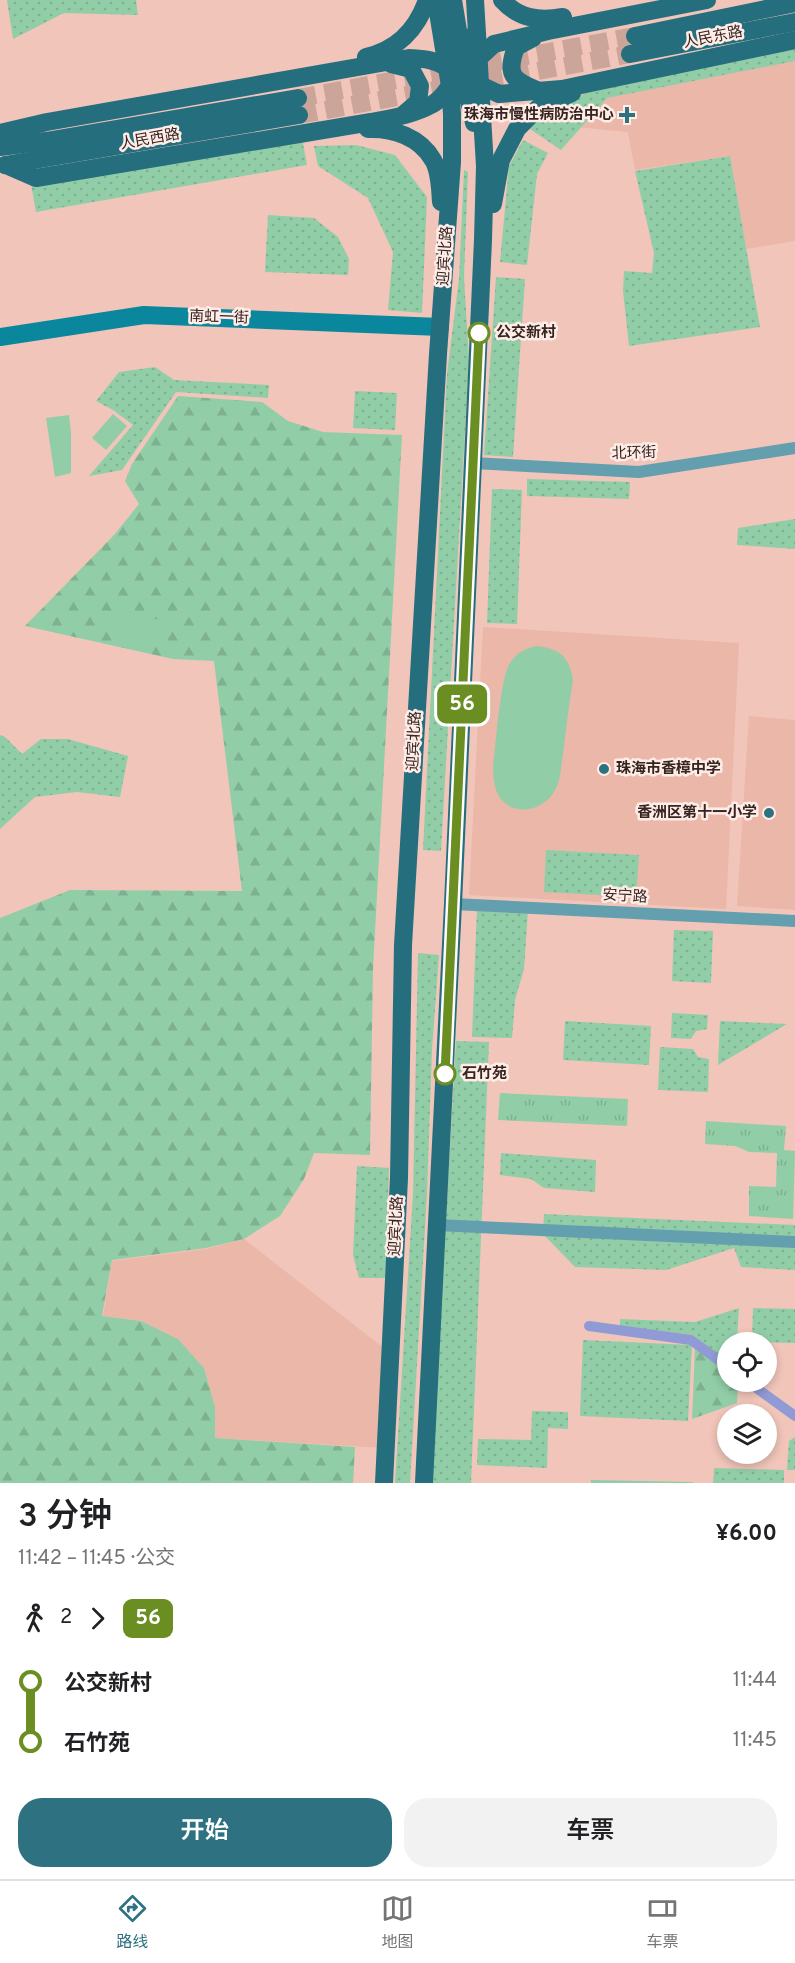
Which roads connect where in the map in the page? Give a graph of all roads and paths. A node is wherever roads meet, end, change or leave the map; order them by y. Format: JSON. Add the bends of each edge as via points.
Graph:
{"nodes":[{"id":1,"x":427,"y":0,"type":"edge"},
{"id":2,"x":436,"y":0,"type":"edge"},
{"id":3,"x":453,"y":0,"type":"edge"},
{"id":4,"x":475,"y":0,"type":"edge"},
{"id":5,"x":502,"y":0,"type":"edge"},
{"id":6,"x":707,"y":0,"type":"edge"},
{"id":7,"x":795,"y":3,"type":"edge"},
{"id":8,"x":678,"y":6,"type":"junction"},
{"id":9,"x":795,"y":22,"type":"edge"},
{"id":10,"x":548,"y":31,"type":"junction"},
{"id":11,"x":635,"y":36,"type":"tunnel mouth"},
{"id":12,"x":795,"y":40,"type":"edge"},
{"id":13,"x":630,"y":54,"type":"tunnel mouth"},
{"id":14,"x":386,"y":63,"type":"junction"},
{"id":15,"x":463,"y":74,"type":"junction"},
{"id":16,"x":625,"y":76,"type":"junction"},
{"id":17,"x":538,"y":91,"type":"junction"},
{"id":18,"x":217,"y":92,"type":"junction"},
{"id":19,"x":403,"y":115,"type":"junction"},
{"id":20,"x":0,"y":133,"type":"edge"},
{"id":21,"x":300,"y":134,"type":"junction"},
{"id":22,"x":0,"y":147,"type":"edge"},
{"id":23,"x":3,"y":165,"type":"edge"},
{"id":24,"x":483,"y":240,"type":"junction"},
{"id":25,"x":445,"y":267,"type":"junction"},
{"id":26,"x":440,"y":327,"type":"junction"},
{"id":27,"x":479,"y":333,"type":"junction"},
{"id":28,"x":0,"y":337,"type":"edge"},
{"id":29,"x":795,"y":448,"type":"edge"},
{"id":30,"x":473,"y":463,"type":"junction"},
{"id":31,"x":453,"y":904,"type":"junction"},
{"id":32,"x":795,"y":921,"type":"edge"},
{"id":33,"x":437,"y":1225,"type":"junction"},
{"id":34,"x":795,"y":1242,"type":"edge"},
{"id":35,"x":384,"y":1483,"type":"edge"},
{"id":36,"x":424,"y":1483,"type":"edge"}],
"edges":[{"from":1,"to":18,"type":"main road","via":[[413,28],[380,54],[289,72]]},
{"from":2,"to":15,"type":"main road"},
{"from":3,"to":15,"type":"main road"},
{"from":4,"to":15,"type":"main road","via":[[477,27]]},
{"from":5,"to":8,"type":"main road","via":[[528,17],[545,20],[633,5]]},
{"from":6,"to":8,"type":"main road"},
{"from":7,"to":11,"type":"main road","name":"人民东路"},
{"from":8,"to":10,"type":"main road"},
{"from":9,"to":13,"type":"main road","name":"人民东路"},
{"from":10,"to":15,"type":"main road","via":[[495,44]]},
{"from":10,"to":17,"type":"main road","via":[[516,46],[510,63],[511,74],[521,84]]},
{"from":12,"to":16,"type":"main road"},
{"from":14,"to":15,"type":"main road","via":[[429,59]]},
{"from":14,"to":18,"type":"main road"},
{"from":14,"to":19,"type":"main road","via":[[411,69],[420,87],[418,102]]},
{"from":15,"to":17,"type":"main road","via":[[499,94]]},
{"from":15,"to":19,"type":"main road","via":[[433,105]]},
{"from":15,"to":24,"type":"main road","via":[[485,166]]},
{"from":15,"to":25,"type":"main road","name":"迎宾北路","via":[[452,114]]},
{"from":15,"to":27,"type":"main road","via":[[475,128],[469,288]]},
{"from":16,"to":17,"type":"main road"},
{"from":16,"to":24,"type":"main road","via":[[538,108],[517,129],[501,160]]},
{"from":18,"to":20,"type":"main road"},
{"from":19,"to":21,"type":"main road"},
{"from":21,"to":23,"type":"main road","via":[[36,178]]},
{"from":21,"to":25,"type":"main road","via":[[381,128],[401,133],[419,144],[434,160],[440,182]]},
{"from":22,"to":23,"type":"main road","name":"人民西路","via":[[298,107]]},
{"from":24,"to":27,"type":"main road"},
{"from":25,"to":26,"type":"main road","name":"迎宾北路"},
{"from":26,"to":28,"type":"main road","name":"南虹一街","via":[[144,315]]},
{"from":26,"to":35,"type":"main road","name":"迎宾北路","via":[[403,945],[399,1178]]},
{"from":27,"to":30,"type":"main road"},
{"from":29,"to":30,"type":"street","name":"北环街","via":[[639,472]]},
{"from":30,"to":31,"type":"main road"},
{"from":31,"to":32,"type":"street","name":"安宁路"},
{"from":31,"to":33,"type":"main road"},
{"from":33,"to":34,"type":"street"},
{"from":33,"to":36,"type":"main road"}]}
